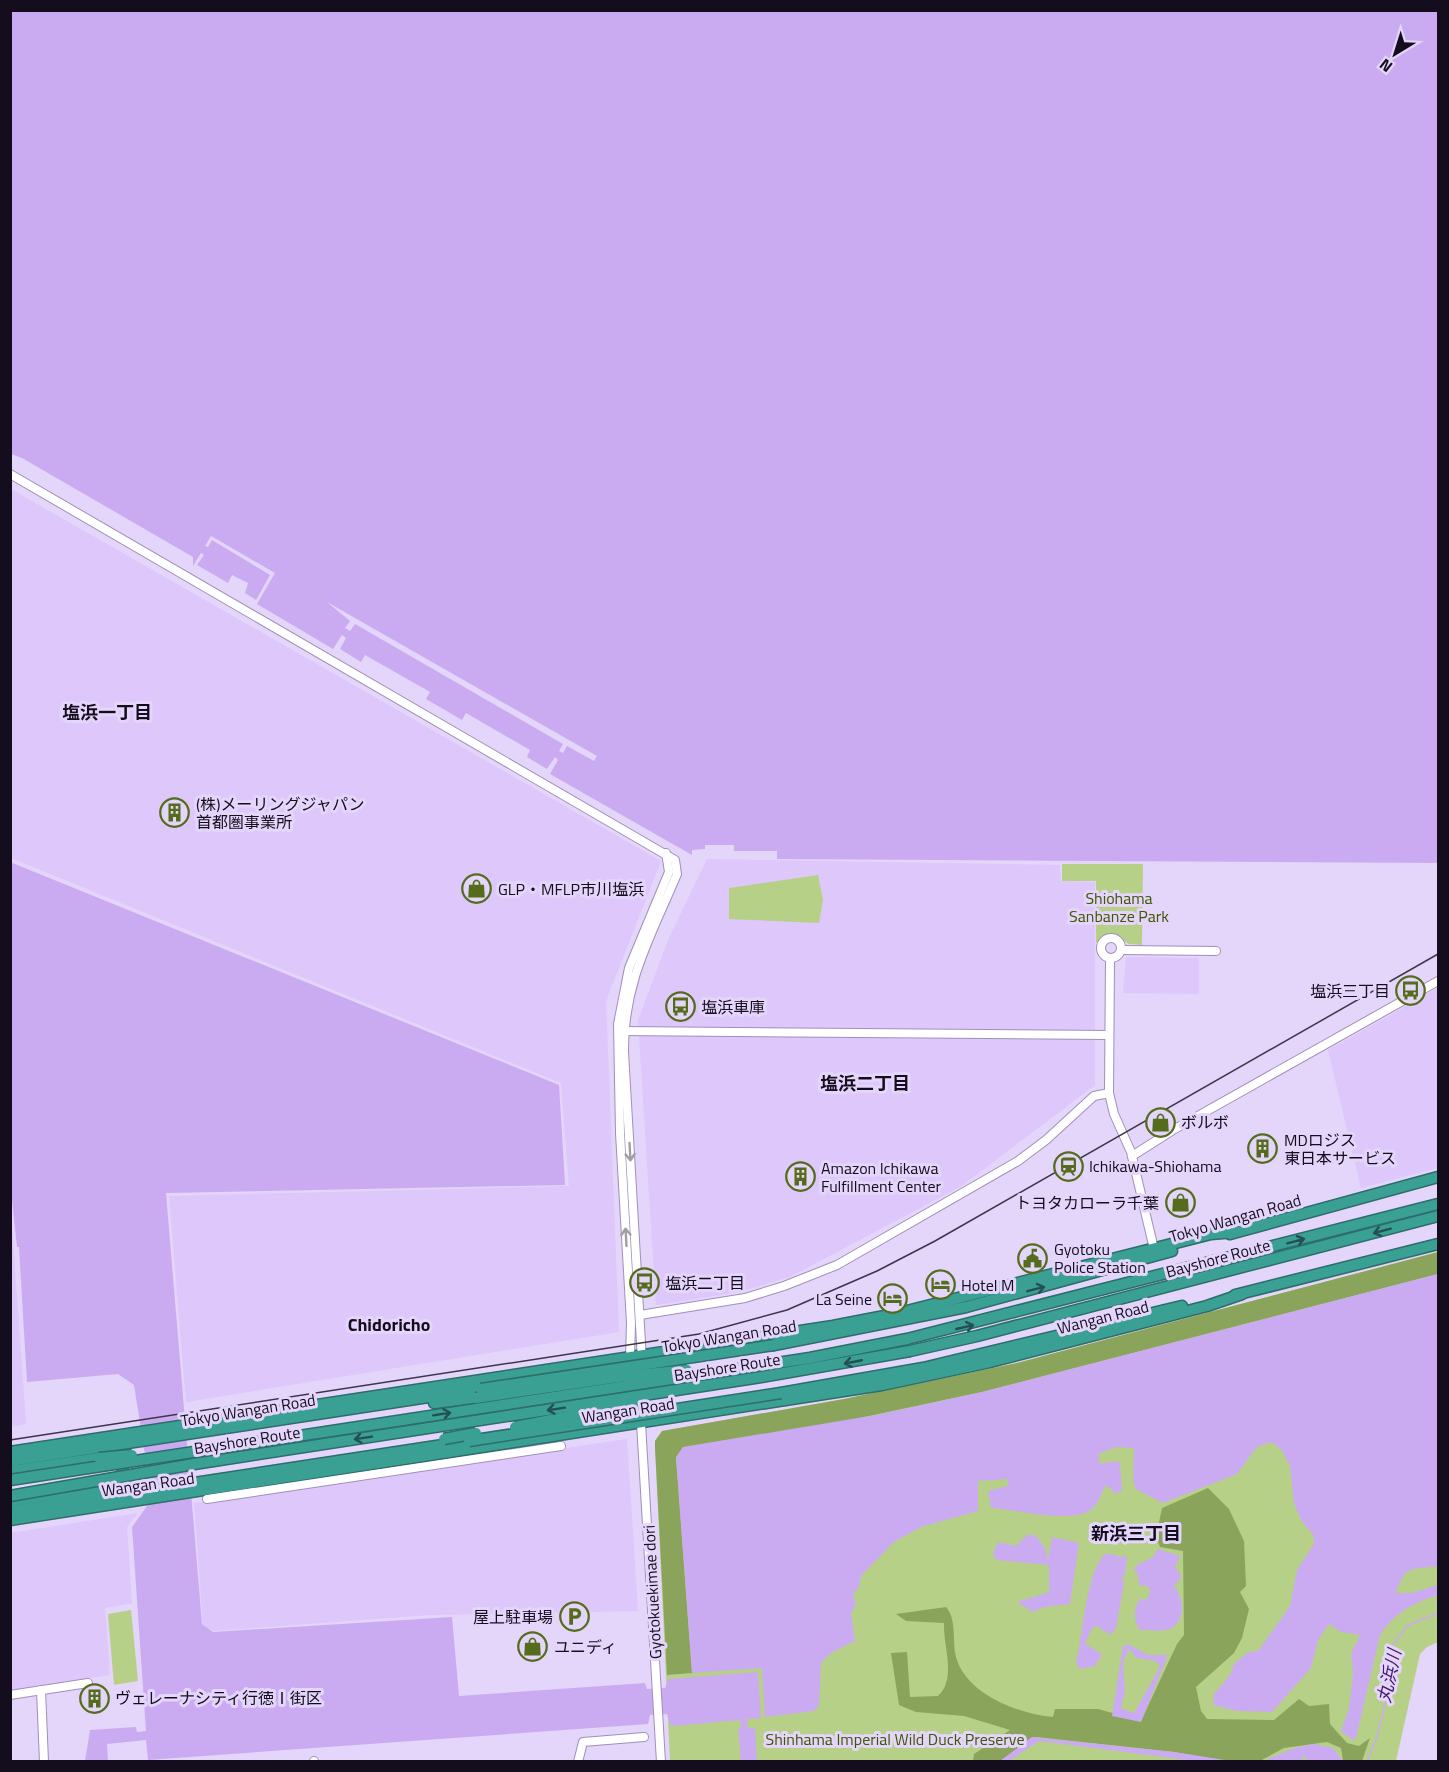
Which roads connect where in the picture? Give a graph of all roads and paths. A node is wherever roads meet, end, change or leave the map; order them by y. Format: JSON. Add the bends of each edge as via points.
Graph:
{"nodes":[{"id":1,"x":10,"y":474,"type":"edge"},
{"id":2,"x":1121,"y":951,"type":"junction"},
{"id":3,"x":1215,"y":951,"type":"dead end"},
{"id":4,"x":1110,"y":958,"type":"junction"},
{"id":5,"x":1438,"y":981,"type":"edge"},
{"id":6,"x":621,"y":1031,"type":"junction"},
{"id":7,"x":1109,"y":1035,"type":"junction"},
{"id":8,"x":1109,"y":1093,"type":"junction"},
{"id":9,"x":623,"y":1094,"type":"junction"},
{"id":10,"x":629,"y":1132,"type":"junction"},
{"id":11,"x":620,"y":1133,"type":"junction"},
{"id":12,"x":1132,"y":1156,"type":"junction"},
{"id":13,"x":1438,"y":1177,"type":"edge"},
{"id":14,"x":1438,"y":1204,"type":"edge"},
{"id":15,"x":1438,"y":1216,"type":"edge"},
{"id":16,"x":630,"y":1217,"type":"junction"},
{"id":17,"x":1235,"y":1232,"type":"junction"},
{"id":18,"x":1438,"y":1244,"type":"edge"},
{"id":19,"x":1154,"y":1249,"type":"junction"},
{"id":20,"x":633,"y":1271,"type":"junction"},
{"id":21,"x":1242,"y":1294,"type":"junction"},
{"id":22,"x":640,"y":1315,"type":"junction"},
{"id":23,"x":909,"y":1345,"type":"junction"},
{"id":24,"x":636,"y":1357,"type":"junction"},
{"id":25,"x":810,"y":1358,"type":"junction"},
{"id":26,"x":667,"y":1392,"type":"junction"},
{"id":27,"x":478,"y":1394,"type":"junction"},
{"id":28,"x":314,"y":1410,"type":"junction"},
{"id":29,"x":641,"y":1423,"type":"junction"},
{"id":30,"x":230,"y":1428,"type":"junction"},
{"id":31,"x":88,"y":1440,"type":"junction"},
{"id":32,"x":561,"y":1446,"type":"dead end"},
{"id":33,"x":202,"y":1451,"type":"junction"},
{"id":34,"x":10,"y":1452,"type":"edge"},
{"id":35,"x":344,"y":1460,"type":"junction"},
{"id":36,"x":10,"y":1461,"type":"edge"},
{"id":37,"x":10,"y":1469,"type":"edge"},
{"id":38,"x":318,"y":1469,"type":"junction"},
{"id":39,"x":10,"y":1480,"type":"edge"},
{"id":40,"x":207,"y":1480,"type":"junction"},
{"id":41,"x":10,"y":1496,"type":"edge"},
{"id":42,"x":207,"y":1499,"type":"dead end"},
{"id":43,"x":10,"y":1501,"type":"edge"},
{"id":44,"x":83,"y":1508,"type":"junction"},
{"id":45,"x":10,"y":1511,"type":"edge"},
{"id":46,"x":10,"y":1520,"type":"edge"},
{"id":47,"x":88,"y":1683,"type":"dead end"},
{"id":48,"x":41,"y":1690,"type":"junction"},
{"id":49,"x":10,"y":1695,"type":"edge"},
{"id":50,"x":644,"y":1737,"type":"dead end"},
{"id":51,"x":44,"y":1761,"type":"edge"},
{"id":52,"x":578,"y":1761,"type":"edge"},
{"id":53,"x":661,"y":1761,"type":"edge"}],
"edges":[{"from":1,"to":6,"type":"street","via":[[675,860],[678,866],[629,968]]},
{"from":2,"to":3,"type":"street"},
{"from":2,"to":4,"type":"street"},
{"from":2,"to":4,"type":"street","via":[[1116,939],[1106,938],[1101,950]]},
{"from":4,"to":7,"type":"street"},
{"from":5,"to":12,"type":"street"},
{"from":6,"to":7,"type":"street"},
{"from":6,"to":9,"type":"street"},
{"from":7,"to":8,"type":"street"},
{"from":8,"to":12,"type":"street"},
{"from":8,"to":22,"type":"street","via":[[1094,1096],[1018,1161],[837,1265],[745,1298]]},
{"from":9,"to":10,"type":"street"},
{"from":9,"to":11,"type":"street"},
{"from":10,"to":11,"type":"street"},
{"from":10,"to":16,"type":"street","one_way":true},
{"from":11,"to":16,"type":"street"},
{"from":12,"to":19,"type":"street"},
{"from":13,"to":17,"type":"highway","name":"Tokyo Wangan Road"},
{"from":23,"to":14,"type":"highway","name":"Bayshore Route","one_way":true},
{"from":15,"to":23,"type":"highway","name":"Bayshore Route","one_way":true,"via":[[977,1336]]},
{"from":16,"to":20,"type":"street"},
{"from":17,"to":19,"type":"highway"},
{"from":27,"to":17,"type":"highway","name":"Tokyo Wangan Road","one_way":true,"bridge":true,"via":[[884,1325],[1076,1279]]},
{"from":18,"to":21,"type":"highway"},
{"from":19,"to":24,"type":"highway","via":[[857,1322]]},
{"from":20,"to":22,"type":"street"},
{"from":20,"to":24,"type":"street"},
{"from":21,"to":29,"type":"highway","name":"Wangan Road","via":[[930,1376]]},
{"from":21,"to":35,"type":"highway","bridge":true,"via":[[1145,1313],[923,1368]]},
{"from":22,"to":24,"type":"street"},
{"from":23,"to":25,"type":"highway","name":"Bayshore Route","bridge":true},
{"from":23,"to":26,"type":"highway","name":"Bayshore Route","one_way":true,"bridge":true},
{"from":24,"to":28,"type":"highway"},
{"from":24,"to":29,"type":"street","name":"Gyotokuekimae dori","via":[[633,1411]]},
{"from":25,"to":27,"type":"highway","bridge":true},
{"from":33,"to":25,"type":"highway","name":"Bayshore Route","one_way":true,"bridge":true},
{"from":26,"to":35,"type":"highway","bridge":true,"via":[[575,1416]]},
{"from":26,"to":41,"type":"highway","name":"Bayshore Route","one_way":true,"bridge":true},
{"from":27,"to":28,"type":"highway","name":"Tokyo Wangan Road","via":[[416,1406],[401,1402]]},
{"from":28,"to":30,"type":"highway","name":"Tokyo Wangan Road"},
{"from":28,"to":31,"type":"highway"},
{"from":29,"to":38,"type":"highway","name":"Wangan Road"},
{"from":29,"to":53,"type":"street","name":"Gyotokuekimae dori"},
{"from":30,"to":31,"type":"highway"},
{"from":30,"to":36,"type":"highway","name":"Tokyo Wangan Road"},
{"from":31,"to":34,"type":"highway"},
{"from":32,"to":42,"type":"street"},
{"from":33,"to":37,"type":"highway","bridge":true,"via":[[174,1449]]},
{"from":33,"to":39,"type":"highway","name":"Bayshore Route","bridge":true},
{"from":35,"to":38,"type":"highway"},
{"from":37,"to":43,"type":"highway","via":[[110,1452],[119,1455],[124,1476],[122,1484],[111,1488]]},
{"from":38,"to":40,"type":"highway"},
{"from":38,"to":44,"type":"highway","name":"Wangan Road"},
{"from":40,"to":44,"type":"highway","via":[[190,1487]]},
{"from":40,"to":45,"type":"highway"},
{"from":44,"to":46,"type":"highway","name":"Wangan Road"},
{"from":47,"to":48,"type":"street"},
{"from":48,"to":49,"type":"street"},
{"from":48,"to":51,"type":"street"},
{"from":50,"to":52,"type":"street","via":[[583,1742]]}]}
